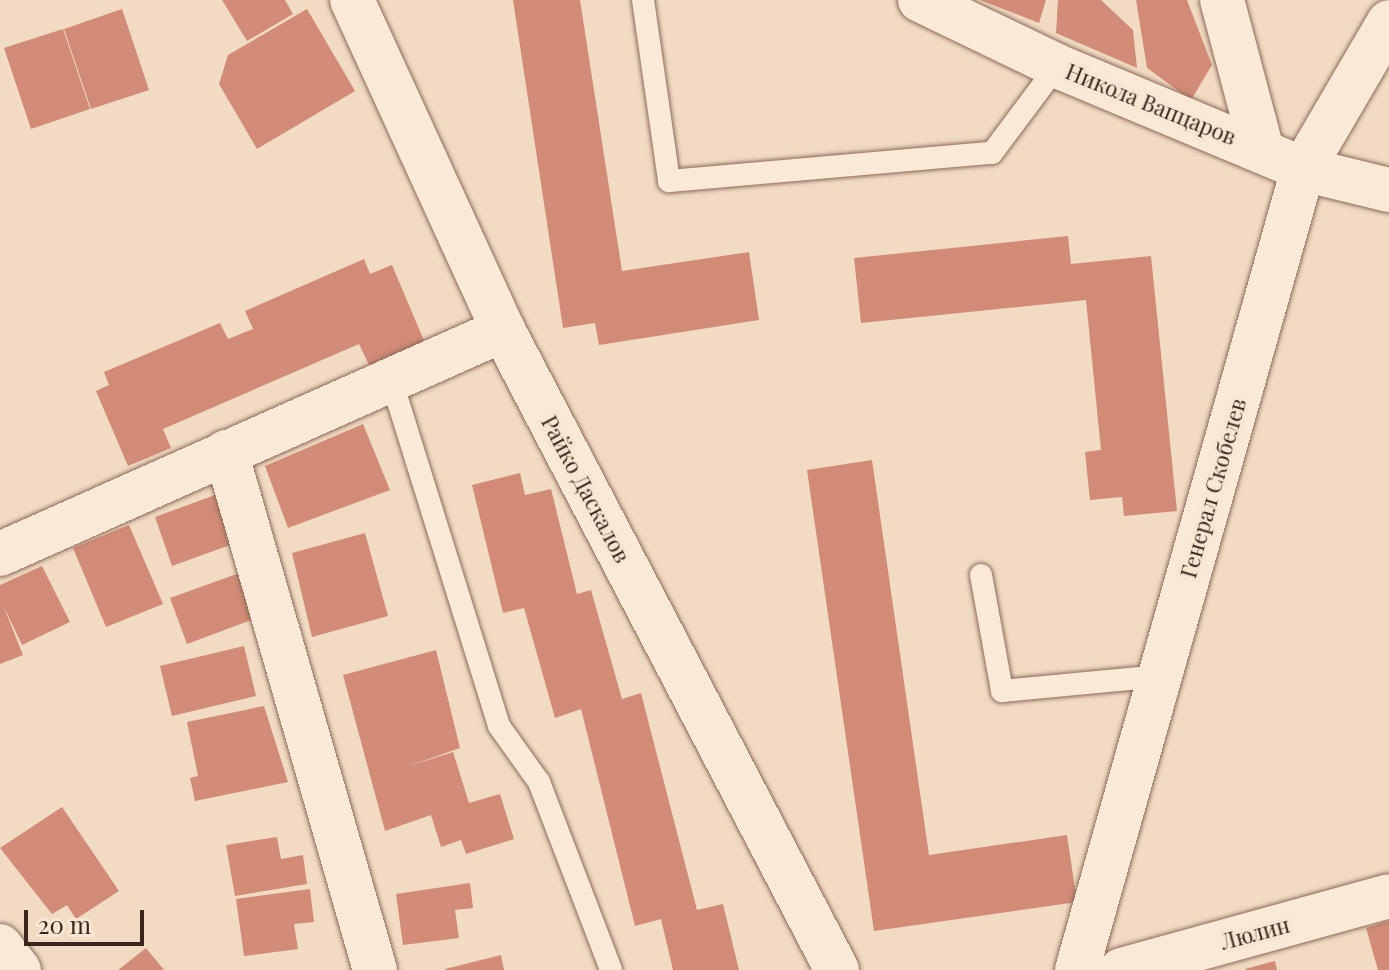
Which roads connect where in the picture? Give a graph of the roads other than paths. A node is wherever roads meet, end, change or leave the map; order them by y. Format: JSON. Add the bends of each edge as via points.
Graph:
{"nodes":[{"id":1,"x":352,"y":0,"type":"edge"},
{"id":2,"x":643,"y":0,"type":"edge"},
{"id":3,"x":920,"y":0,"type":"edge"},
{"id":4,"x":1222,"y":0,"type":"edge"},
{"id":5,"x":1389,"y":22,"type":"edge"},
{"id":6,"x":1057,"y":66,"type":"junction"},
{"id":7,"x":1262,"y":150,"type":"junction"},
{"id":8,"x":1303,"y":169,"type":"junction"},
{"id":9,"x":1389,"y":190,"type":"edge"},
{"id":10,"x":503,"y":330,"type":"junction"},
{"id":11,"x":391,"y":379,"type":"junction"},
{"id":12,"x":226,"y":452,"type":"junction"},
{"id":13,"x":0,"y":554,"type":"edge"},
{"id":14,"x":981,"y":575,"type":"dead end"},
{"id":15,"x":1160,"y":676,"type":"junction"},
{"id":16,"x":1389,"y":896,"type":"edge"},
{"id":17,"x":0,"y":946,"type":"edge"},
{"id":18,"x":19,"y":970,"type":"edge"},
{"id":19,"x":375,"y":970,"type":"edge"},
{"id":20,"x":611,"y":970,"type":"edge"},
{"id":21,"x":837,"y":970,"type":"edge"},
{"id":22,"x":1077,"y":970,"type":"edge"},
{"id":23,"x":1121,"y":970,"type":"edge"}],
"edges":[{"from":1,"to":10,"type":"street","name":"Райко Даскалов"},
{"from":2,"to":6,"type":"lane","via":[[669,181],[992,153]]},
{"from":3,"to":6,"type":"street","name":"Никола Вапцаров"},
{"from":4,"to":7,"type":"street"},
{"from":5,"to":8,"type":"street","name":"Генерал Скобелев"},
{"from":6,"to":7,"type":"street","name":"Никола Вапцаров"},
{"from":7,"to":8,"type":"street","name":"Никола Вапцаров"},
{"from":8,"to":9,"type":"street","name":"Никола Вапцаров"},
{"from":8,"to":15,"type":"street","name":"Генерал Скобелев"},
{"from":10,"to":11,"type":"street"},
{"from":10,"to":21,"type":"street","name":"Райко Даскалов"},
{"from":11,"to":12,"type":"street"},
{"from":11,"to":20,"type":"lane","via":[[499,726],[539,782]]},
{"from":12,"to":13,"type":"street"},
{"from":12,"to":19,"type":"street"},
{"from":14,"to":15,"type":"lane","via":[[1002,691]]},
{"from":15,"to":22,"type":"street","name":"Генерал Скобелев"},
{"from":16,"to":23,"type":"street","name":"Люлин"},
{"from":17,"to":18,"type":"street"}]}
